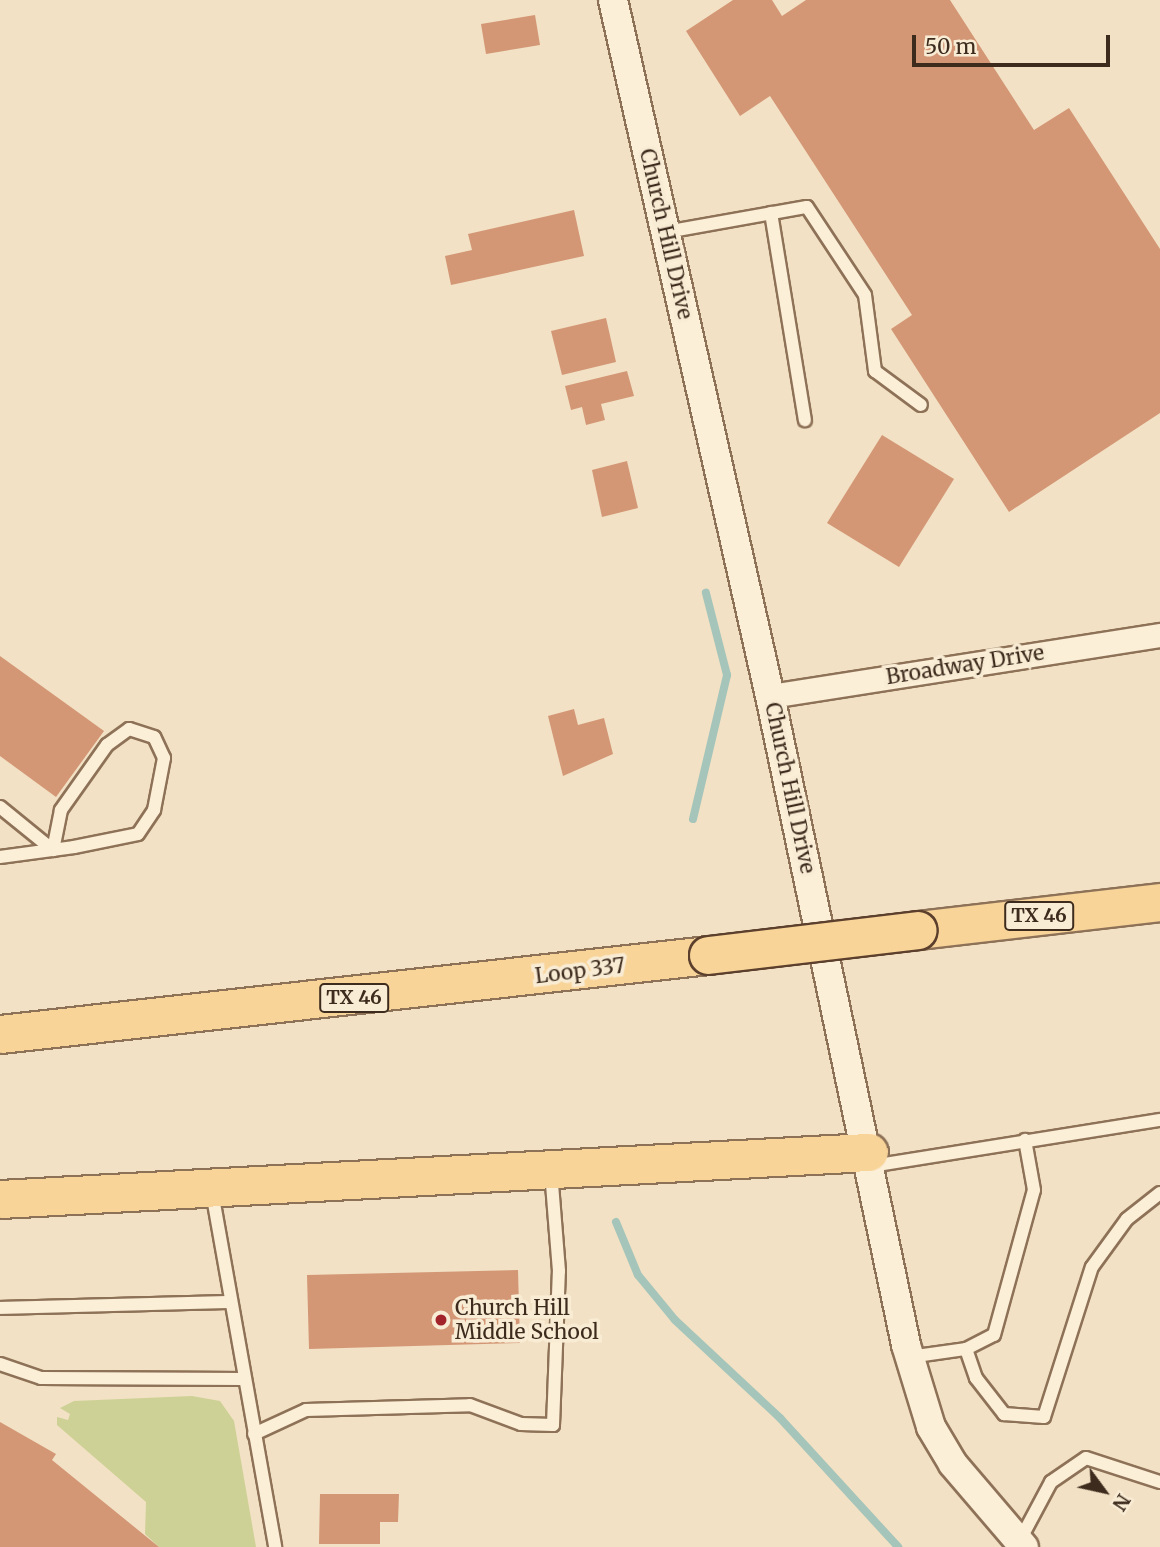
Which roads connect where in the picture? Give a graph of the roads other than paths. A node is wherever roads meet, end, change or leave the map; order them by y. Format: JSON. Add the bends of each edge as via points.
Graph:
{"nodes":[{"id":1,"x":613,"y":0,"type":"edge"},
{"id":2,"x":771,"y":213,"type":"junction"},
{"id":3,"x":666,"y":232,"type":"junction"},
{"id":4,"x":921,"y":405,"type":"dead end"},
{"id":5,"x":805,"y":420,"type":"dead end"},
{"id":6,"x":1160,"y":635,"type":"edge"},
{"id":7,"x":770,"y":695,"type":"junction"},
{"id":8,"x":0,"y":807,"type":"edge"},
{"id":9,"x":53,"y":850,"type":"junction"},
{"id":10,"x":0,"y":857,"type":"edge"},
{"id":11,"x":1160,"y":902,"type":"edge"},
{"id":12,"x":0,"y":1034,"type":"edge"},
{"id":13,"x":1160,"y":1120,"type":"edge"},
{"id":14,"x":1025,"y":1140,"type":"junction"},
{"id":15,"x":870,"y":1159,"type":"junction"},
{"id":16,"x":551,"y":1170,"type":"junction"},
{"id":17,"x":212,"y":1188,"type":"junction"},
{"id":18,"x":1160,"y":1193,"type":"edge"},
{"id":19,"x":0,"y":1199,"type":"edge"},
{"id":20,"x":231,"y":1302,"type":"junction"},
{"id":21,"x":0,"y":1308,"type":"edge"},
{"id":22,"x":966,"y":1349,"type":"junction"},
{"id":23,"x":909,"y":1357,"type":"junction"},
{"id":24,"x":0,"y":1364,"type":"edge"},
{"id":25,"x":244,"y":1379,"type":"junction"},
{"id":26,"x":254,"y":1434,"type":"junction"},
{"id":27,"x":1160,"y":1482,"type":"edge"},
{"id":28,"x":1021,"y":1544,"type":"edge"},
{"id":29,"x":275,"y":1547,"type":"edge"}],
"edges":[{"from":1,"to":3,"type":"street","name":"Church Hill Drive"},
{"from":2,"to":3,"type":"lane"},
{"from":2,"to":4,"type":"lane","via":[[807,207],[865,296],[875,370]]},
{"from":2,"to":5,"type":"lane"},
{"from":3,"to":7,"type":"street","name":"Church Hill Drive"},
{"from":6,"to":7,"type":"street","name":"Broadway Drive"},
{"from":7,"to":15,"type":"street","name":"Church Hill Drive"},
{"from":8,"to":9,"type":"lane"},
{"from":9,"to":9,"type":"lane","via":[[138,834],[154,810],[164,758],[153,737],[130,729],[107,746],[61,810]]},
{"from":9,"to":10,"type":"lane"},
{"from":11,"to":12,"type":"main road","name":"Loop 337","number":"TX 46","bridge":true},
{"from":13,"to":14,"type":"lane"},
{"from":14,"to":15,"type":"lane"},
{"from":14,"to":22,"type":"lane","via":[[1034,1190],[995,1335]]},
{"from":15,"to":16,"type":"main road"},
{"from":15,"to":23,"type":"street","name":"Church Hill Drive"},
{"from":16,"to":17,"type":"main road"},
{"from":16,"to":26,"type":"lane","via":[[559,1271],[553,1425],[521,1424],[470,1405],[306,1410]]},
{"from":17,"to":19,"type":"main road"},
{"from":17,"to":20,"type":"lane"},
{"from":18,"to":22,"type":"lane","via":[[1127,1219],[1092,1267],[1044,1417],[1004,1413],[976,1378]]},
{"from":20,"to":21,"type":"lane"},
{"from":20,"to":25,"type":"lane"},
{"from":22,"to":23,"type":"lane"},
{"from":23,"to":28,"type":"street","name":"Church Hill Drive","via":[[931,1427],[953,1464]]},
{"from":24,"to":25,"type":"lane","via":[[41,1378]]},
{"from":25,"to":26,"type":"lane"},
{"from":26,"to":29,"type":"lane"},
{"from":27,"to":28,"type":"lane","via":[[1086,1458],[1051,1482]]}]}
